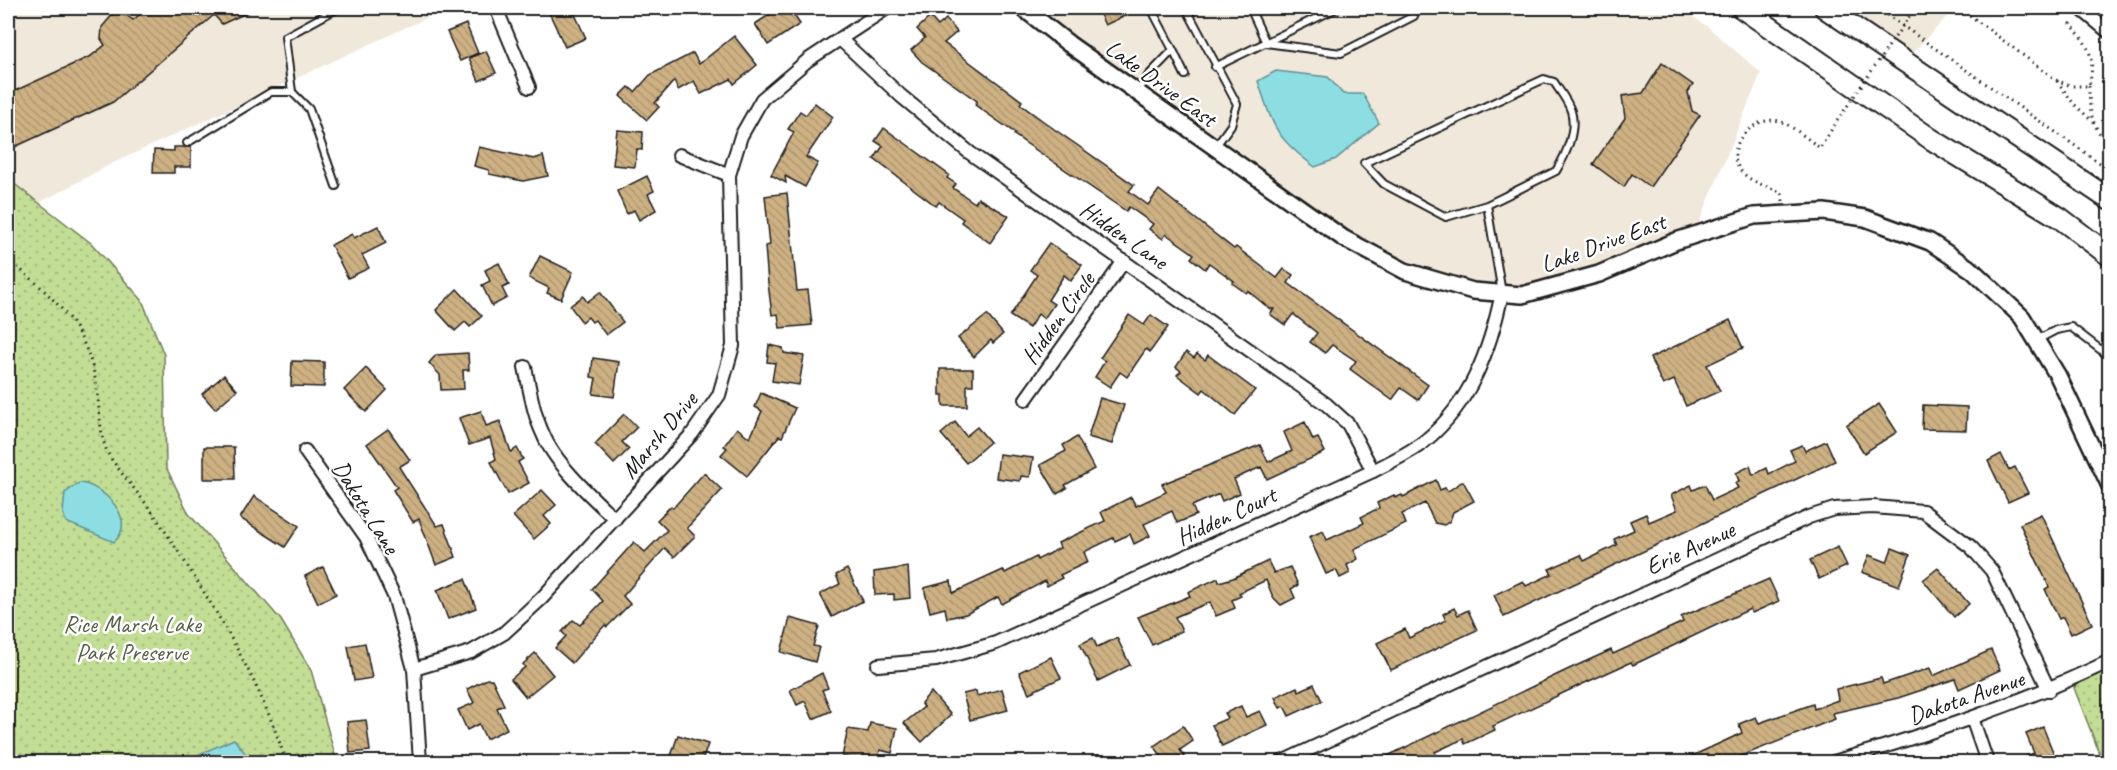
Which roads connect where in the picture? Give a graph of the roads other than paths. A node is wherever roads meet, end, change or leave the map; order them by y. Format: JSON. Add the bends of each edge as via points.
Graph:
{"nodes":[{"id":1,"x":338,"y":8,"type":"edge"},
{"id":2,"x":496,"y":8,"type":"edge"},
{"id":3,"x":887,"y":8,"type":"edge"},
{"id":4,"x":1023,"y":8,"type":"edge"},
{"id":5,"x":1186,"y":8,"type":"edge"},
{"id":6,"x":1250,"y":8,"type":"edge"},
{"id":7,"x":1337,"y":8,"type":"edge"},
{"id":8,"x":1410,"y":8,"type":"edge"},
{"id":9,"x":1742,"y":8,"type":"edge"},
{"id":10,"x":1826,"y":8,"type":"edge"},
{"id":11,"x":2081,"y":8,"type":"edge"},
{"id":12,"x":1152,"y":10,"type":"dead end"},
{"id":13,"x":2109,"y":33,"type":"edge"},
{"id":14,"x":840,"y":39,"type":"junction"},
{"id":15,"x":1266,"y":43,"type":"junction"},
{"id":16,"x":1173,"y":50,"type":"junction"},
{"id":17,"x":1215,"y":67,"type":"junction"},
{"id":18,"x":1185,"y":75,"type":"dead end"},
{"id":19,"x":528,"y":87,"type":"dead end"},
{"id":20,"x":292,"y":92,"type":"junction"},
{"id":21,"x":1137,"y":93,"type":"junction"},
{"id":22,"x":187,"y":143,"type":"dead end"},
{"id":23,"x":1214,"y":149,"type":"junction"},
{"id":24,"x":679,"y":155,"type":"dead end"},
{"id":25,"x":729,"y":175,"type":"junction"},
{"id":26,"x":336,"y":186,"type":"dead end"},
{"id":27,"x":2109,"y":200,"type":"edge"},
{"id":28,"x":1487,"y":205,"type":"junction"},
{"id":29,"x":2109,"y":256,"type":"edge"},
{"id":30,"x":1124,"y":261,"type":"junction"},
{"id":31,"x":1502,"y":293,"type":"junction"},
{"id":32,"x":2036,"y":340,"type":"junction"},
{"id":33,"x":2109,"y":357,"type":"edge"},
{"id":34,"x":525,"y":367,"type":"dead end"},
{"id":35,"x":1026,"y":399,"type":"dead end"},
{"id":36,"x":305,"y":451,"type":"dead end"},
{"id":37,"x":2104,"y":460,"type":"edge"},
{"id":38,"x":1373,"y":471,"type":"junction"},
{"id":39,"x":2109,"y":486,"type":"edge"},
{"id":40,"x":615,"y":519,"type":"junction"},
{"id":41,"x":2109,"y":661,"type":"edge"},
{"id":42,"x":878,"y":664,"type":"dead end"},
{"id":43,"x":414,"y":669,"type":"junction"},
{"id":44,"x":2049,"y":690,"type":"junction"},
{"id":45,"x":1972,"y":718,"type":"junction"},
{"id":46,"x":420,"y":762,"type":"edge"},
{"id":47,"x":1282,"y":762,"type":"edge"},
{"id":48,"x":1834,"y":762,"type":"edge"},
{"id":49,"x":1987,"y":762,"type":"edge"}],
"edges":[{"from":1,"to":20,"type":"lane","via":[[285,37]]},
{"from":2,"to":19,"type":"street"},
{"from":3,"to":14,"type":"street","name":"Marsh Drive"},
{"from":4,"to":21,"type":"street","name":"Lake Drive East"},
{"from":5,"to":17,"type":"lane"},
{"from":6,"to":15,"type":"lane"},
{"from":7,"to":15,"type":"lane"},
{"from":8,"to":15,"type":"lane","via":[[1414,16],[1341,53]]},
{"from":9,"to":29,"type":"main road","via":[[1931,139],[2060,218]]},
{"from":10,"to":27,"type":"main road"},
{"from":11,"to":13,"type":"street"},
{"from":12,"to":16,"type":"lane"},
{"from":14,"to":25,"type":"street","name":"Marsh Drive","via":[[762,99],[741,136]]},
{"from":14,"to":30,"type":"street","name":"Hidden Lane","via":[[970,153]]},
{"from":15,"to":17,"type":"lane"},
{"from":16,"to":18,"type":"lane"},
{"from":16,"to":21,"type":"lane"},
{"from":17,"to":23,"type":"lane","via":[[1237,104],[1231,125]]},
{"from":20,"to":22,"type":"lane","via":[[271,92]]},
{"from":20,"to":26,"type":"lane","via":[[309,110]]},
{"from":21,"to":23,"type":"street","name":"Lake Drive East"},
{"from":23,"to":31,"type":"street","name":"Lake Drive East","via":[[1343,238],[1405,271],[1473,291]]},
{"from":24,"to":25,"type":"street"},
{"from":25,"to":40,"type":"street","name":"Marsh Drive","via":[[733,346],[719,395],[692,434]]},
{"from":28,"to":28,"type":"lane","via":[[1556,171],[1563,160],[1572,132],[1571,111],[1554,81],[1544,79],[1364,163],[1384,184],[1446,217]]},
{"from":28,"to":31,"type":"lane"},
{"from":30,"to":35,"type":"street","name":"Hidden Circle"},
{"from":30,"to":38,"type":"street","name":"Hidden Lane","via":[[1326,404],[1348,424]]},
{"from":31,"to":32,"type":"street","name":"Lake Drive East","via":[[1522,295],[1599,274],[1677,241],[1754,216],[1824,212],[1865,218],[1930,242],[1972,270],[1997,293],[2022,317]]},
{"from":31,"to":38,"type":"street","name":"Hidden Court","via":[[1483,364],[1455,411],[1424,442]]},
{"from":32,"to":33,"type":"lane","via":[[2071,327]]},
{"from":32,"to":37,"type":"street","name":"Lake Drive East"},
{"from":34,"to":40,"type":"street","via":[[543,436],[590,495]]},
{"from":36,"to":43,"type":"street","name":"Dakota Lane","via":[[366,537],[394,596]]},
{"from":37,"to":39,"type":"street","name":"Lake Drive East"},
{"from":38,"to":42,"type":"street","name":"Hidden Court","via":[[996,643],[936,660]]},
{"from":40,"to":43,"type":"street","name":"Marsh Drive","via":[[504,633],[471,652]]},
{"from":41,"to":44,"type":"street","name":"Dakota Avenue"},
{"from":43,"to":46,"type":"street","name":"Dakota Lane"},
{"from":44,"to":45,"type":"street","name":"Dakota Avenue"},
{"from":44,"to":47,"type":"street","name":"Erie Avenue","via":[[1992,571],[1971,547],[1923,511],[1834,509],[1788,526]]},
{"from":45,"to":48,"type":"street","name":"Dakota Avenue"},
{"from":45,"to":49,"type":"street"}]}
